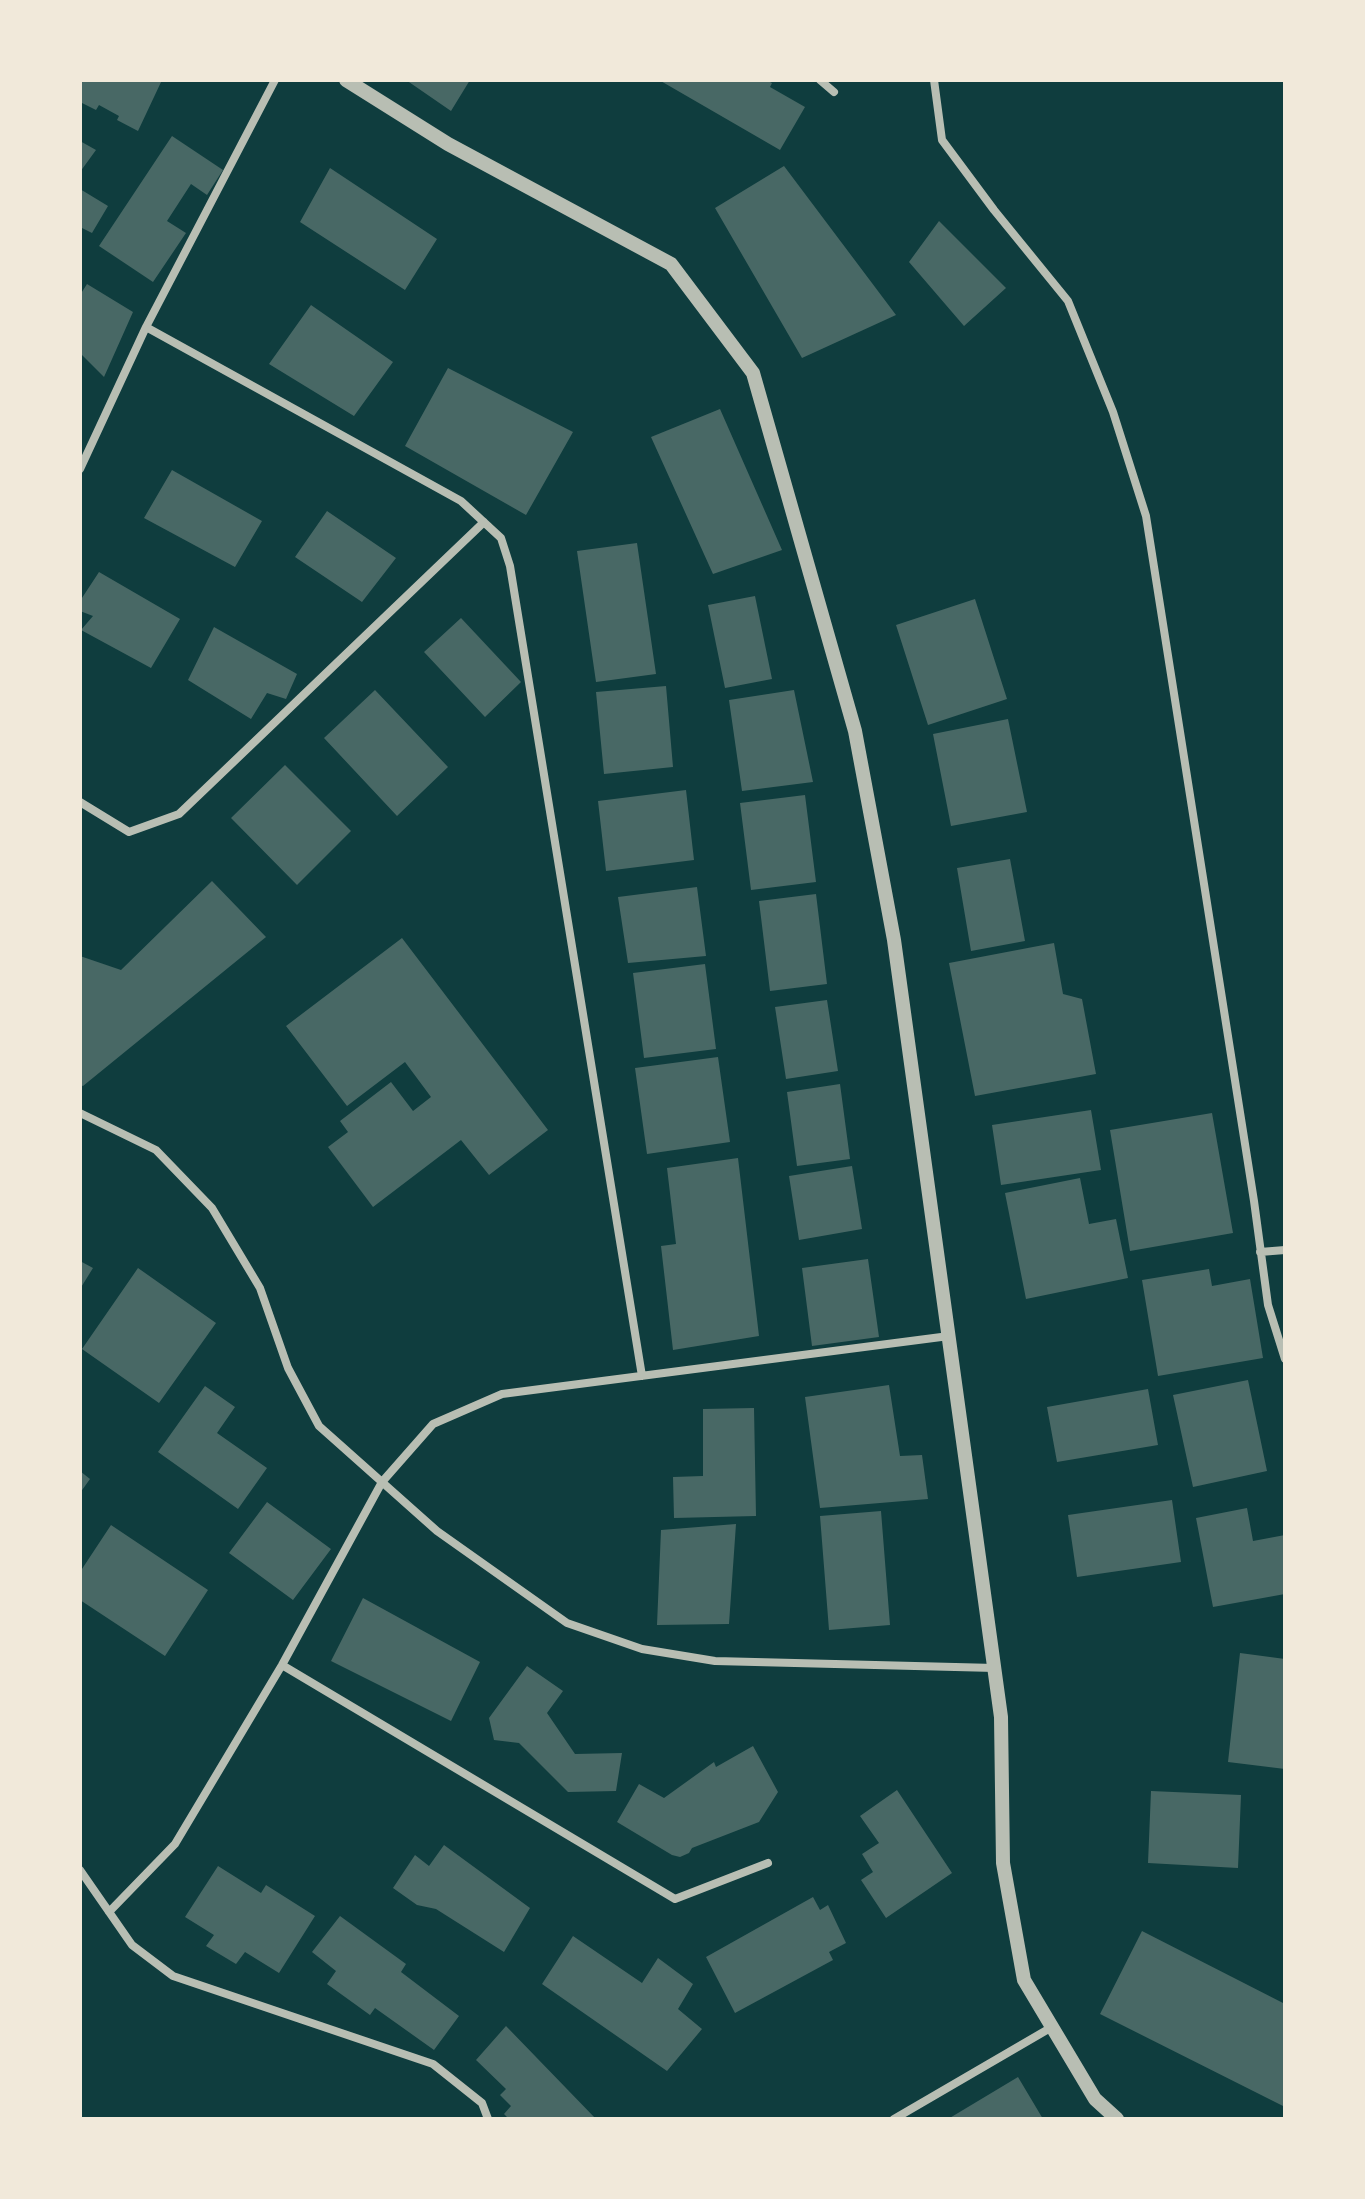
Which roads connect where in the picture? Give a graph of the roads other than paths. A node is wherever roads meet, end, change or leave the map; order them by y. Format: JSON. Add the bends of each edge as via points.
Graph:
{"nodes":[{"id":1,"x":275,"y":80,"type":"edge"},
{"id":2,"x":346,"y":80,"type":"edge"},
{"id":3,"x":820,"y":80,"type":"edge"},
{"id":4,"x":934,"y":80,"type":"edge"},
{"id":5,"x":834,"y":92,"type":"dead end"},
{"id":6,"x":146,"y":327,"type":"junction"},
{"id":7,"x":80,"y":469,"type":"edge"},
{"id":8,"x":484,"y":522,"type":"junction"},
{"id":9,"x":80,"y":802,"type":"edge"},
{"id":10,"x":80,"y":1113,"type":"edge"},
{"id":11,"x":1285,"y":1250,"type":"edge"},
{"id":12,"x":1260,"y":1252,"type":"junction"},
{"id":13,"x":949,"y":1336,"type":"junction"},
{"id":14,"x":1285,"y":1359,"type":"edge"},
{"id":15,"x":642,"y":1376,"type":"junction"},
{"id":16,"x":382,"y":1482,"type":"junction"},
{"id":17,"x":282,"y":1665,"type":"junction"},
{"id":18,"x":995,"y":1668,"type":"junction"},
{"id":19,"x":768,"y":1863,"type":"dead end"},
{"id":20,"x":80,"y":1870,"type":"edge"},
{"id":21,"x":109,"y":1912,"type":"junction"},
{"id":22,"x":1052,"y":2027,"type":"junction"},
{"id":23,"x":488,"y":2119,"type":"edge"},
{"id":24,"x":894,"y":2119,"type":"edge"},
{"id":25,"x":1117,"y":2119,"type":"edge"}],
"edges":[{"from":1,"to":6,"type":"street"},
{"from":2,"to":13,"type":"street","via":[[448,144],[671,264],[753,373],[855,731],[894,940]]},
{"from":3,"to":5,"type":"street"},
{"from":4,"to":12,"type":"street","via":[[942,140],[1068,301],[1113,412],[1146,516]]},
{"from":6,"to":7,"type":"street"},
{"from":6,"to":8,"type":"street","via":[[461,501]]},
{"from":8,"to":9,"type":"street","via":[[179,814],[129,832]]},
{"from":8,"to":15,"type":"street","via":[[501,538],[510,566]]},
{"from":10,"to":16,"type":"street","via":[[156,1150],[212,1208],[260,1288],[288,1368],[319,1426]]},
{"from":11,"to":12,"type":"street"},
{"from":12,"to":14,"type":"street","via":[[1268,1305]]},
{"from":13,"to":15,"type":"street"},
{"from":13,"to":18,"type":"street"},
{"from":15,"to":16,"type":"street","via":[[502,1394],[433,1424]]},
{"from":16,"to":17,"type":"street"},
{"from":16,"to":18,"type":"street","via":[[437,1531],[567,1623],[642,1649],[715,1661]]},
{"from":17,"to":19,"type":"street","via":[[675,1899]]},
{"from":17,"to":21,"type":"street","via":[[175,1844]]},
{"from":18,"to":22,"type":"street","via":[[1003,1863],[1024,1980]]},
{"from":20,"to":21,"type":"street"},
{"from":21,"to":23,"type":"street","via":[[132,1945],[173,1976],[433,2064],[482,2103]]},
{"from":22,"to":24,"type":"street"},
{"from":22,"to":25,"type":"street","via":[[1095,2099]]}]}
